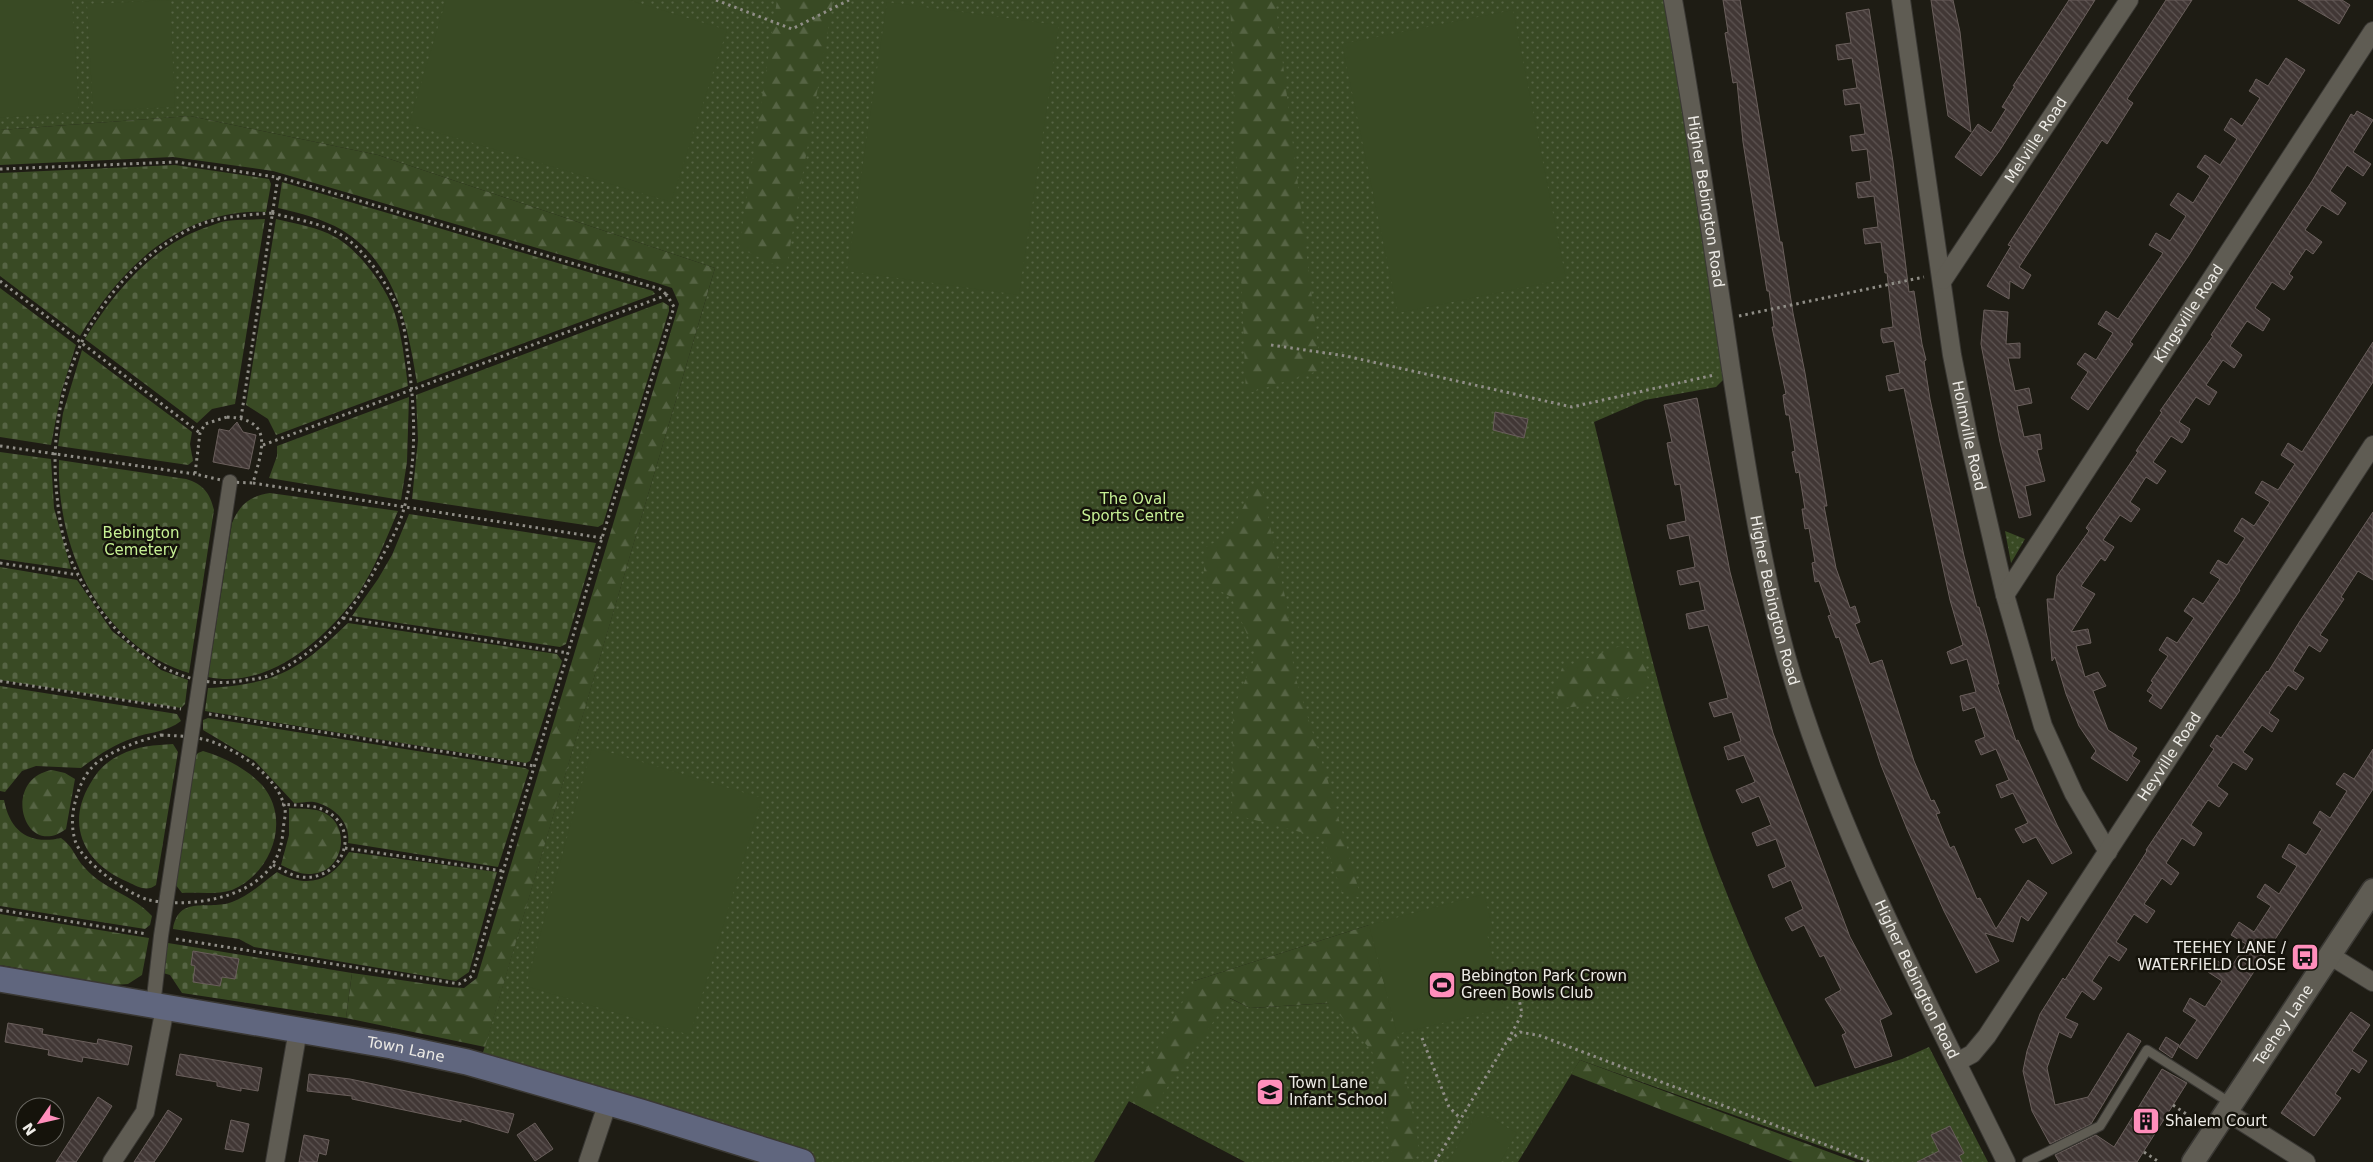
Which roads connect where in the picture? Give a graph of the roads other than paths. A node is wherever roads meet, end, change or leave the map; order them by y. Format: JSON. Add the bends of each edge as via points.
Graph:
{"nodes":[{"id":1,"x":1674,"y":0,"type":"edge"},
{"id":2,"x":1901,"y":0,"type":"edge"},
{"id":3,"x":2129,"y":0,"type":"edge"},
{"id":4,"x":2373,"y":31,"type":"edge"},
{"id":5,"x":1942,"y":277,"type":"junction"},
{"id":6,"x":2373,"y":445,"type":"edge"},
{"id":7,"x":230,"y":482,"type":"road end"},
{"id":8,"x":2005,"y":595,"type":"junction"},
{"id":9,"x":2108,"y":852,"type":"junction"},
{"id":10,"x":2373,"y":890,"type":"edge"},
{"id":11,"x":2331,"y":956,"type":"junction"},
{"id":12,"x":0,"y":979,"type":"edge"},
{"id":13,"x":2373,"y":982,"type":"edge"},
{"id":14,"x":159,"y":1007,"type":"junction"},
{"id":15,"x":298,"y":1030,"type":"junction"},
{"id":16,"x":1958,"y":1062,"type":"junction"},
{"id":17,"x":608,"y":1102,"type":"junction"},
{"id":18,"x":2230,"y":1108,"type":"junction"},
{"id":19,"x":112,"y":1162,"type":"edge"},
{"id":20,"x":275,"y":1162,"type":"edge"},
{"id":21,"x":588,"y":1162,"type":"edge"},
{"id":22,"x":802,"y":1162,"type":"edge"},
{"id":23,"x":2006,"y":1162,"type":"edge"},
{"id":24,"x":2026,"y":1162,"type":"edge"},
{"id":25,"x":2193,"y":1162,"type":"edge"},
{"id":26,"x":2306,"y":1162,"type":"edge"}],
"edges":[{"from":1,"to":16,"type":"street","name":"Higher Bebington Road","via":[[1762,552],[1785,651],[1843,819]]},
{"from":2,"to":5,"type":"street","name":"Holmville Road"},
{"from":3,"to":5,"type":"street","name":"Melville Road"},
{"from":4,"to":8,"type":"street","name":"Kingsville Road"},
{"from":5,"to":8,"type":"street","name":"Holmville Road","via":[[1952,355]]},
{"from":6,"to":9,"type":"street","name":"Heyville Road"},
{"from":7,"to":14,"type":"street","via":[[161,936]]},
{"from":8,"to":9,"type":"street","name":"Holmville Road","via":[[2043,726],[2074,794]]},
{"from":9,"to":16,"type":"street","name":"Heyville Road","via":[[1987,1036],[1972,1054]]},
{"from":10,"to":11,"type":"street","name":"Teehey Lane"},
{"from":11,"to":13,"type":"street"},
{"from":11,"to":18,"type":"street","name":"Teehey Lane"},
{"from":12,"to":14,"type":"main road","name":"Town Lane"},
{"from":14,"to":15,"type":"main road","name":"Town Lane"},
{"from":14,"to":19,"type":"street","via":[[145,1112]]},
{"from":15,"to":17,"type":"main road","name":"Town Lane","via":[[467,1062]]},
{"from":15,"to":20,"type":"street"},
{"from":16,"to":23,"type":"street","name":"Higher Bebington Road"},
{"from":17,"to":21,"type":"street"},
{"from":17,"to":22,"type":"main road","name":"Town Lane"},
{"from":18,"to":24,"type":"lane","via":[[2146,1050],[2100,1126]]},
{"from":18,"to":25,"type":"street","name":"Teehey Lane"},
{"from":18,"to":26,"type":"street"}]}
